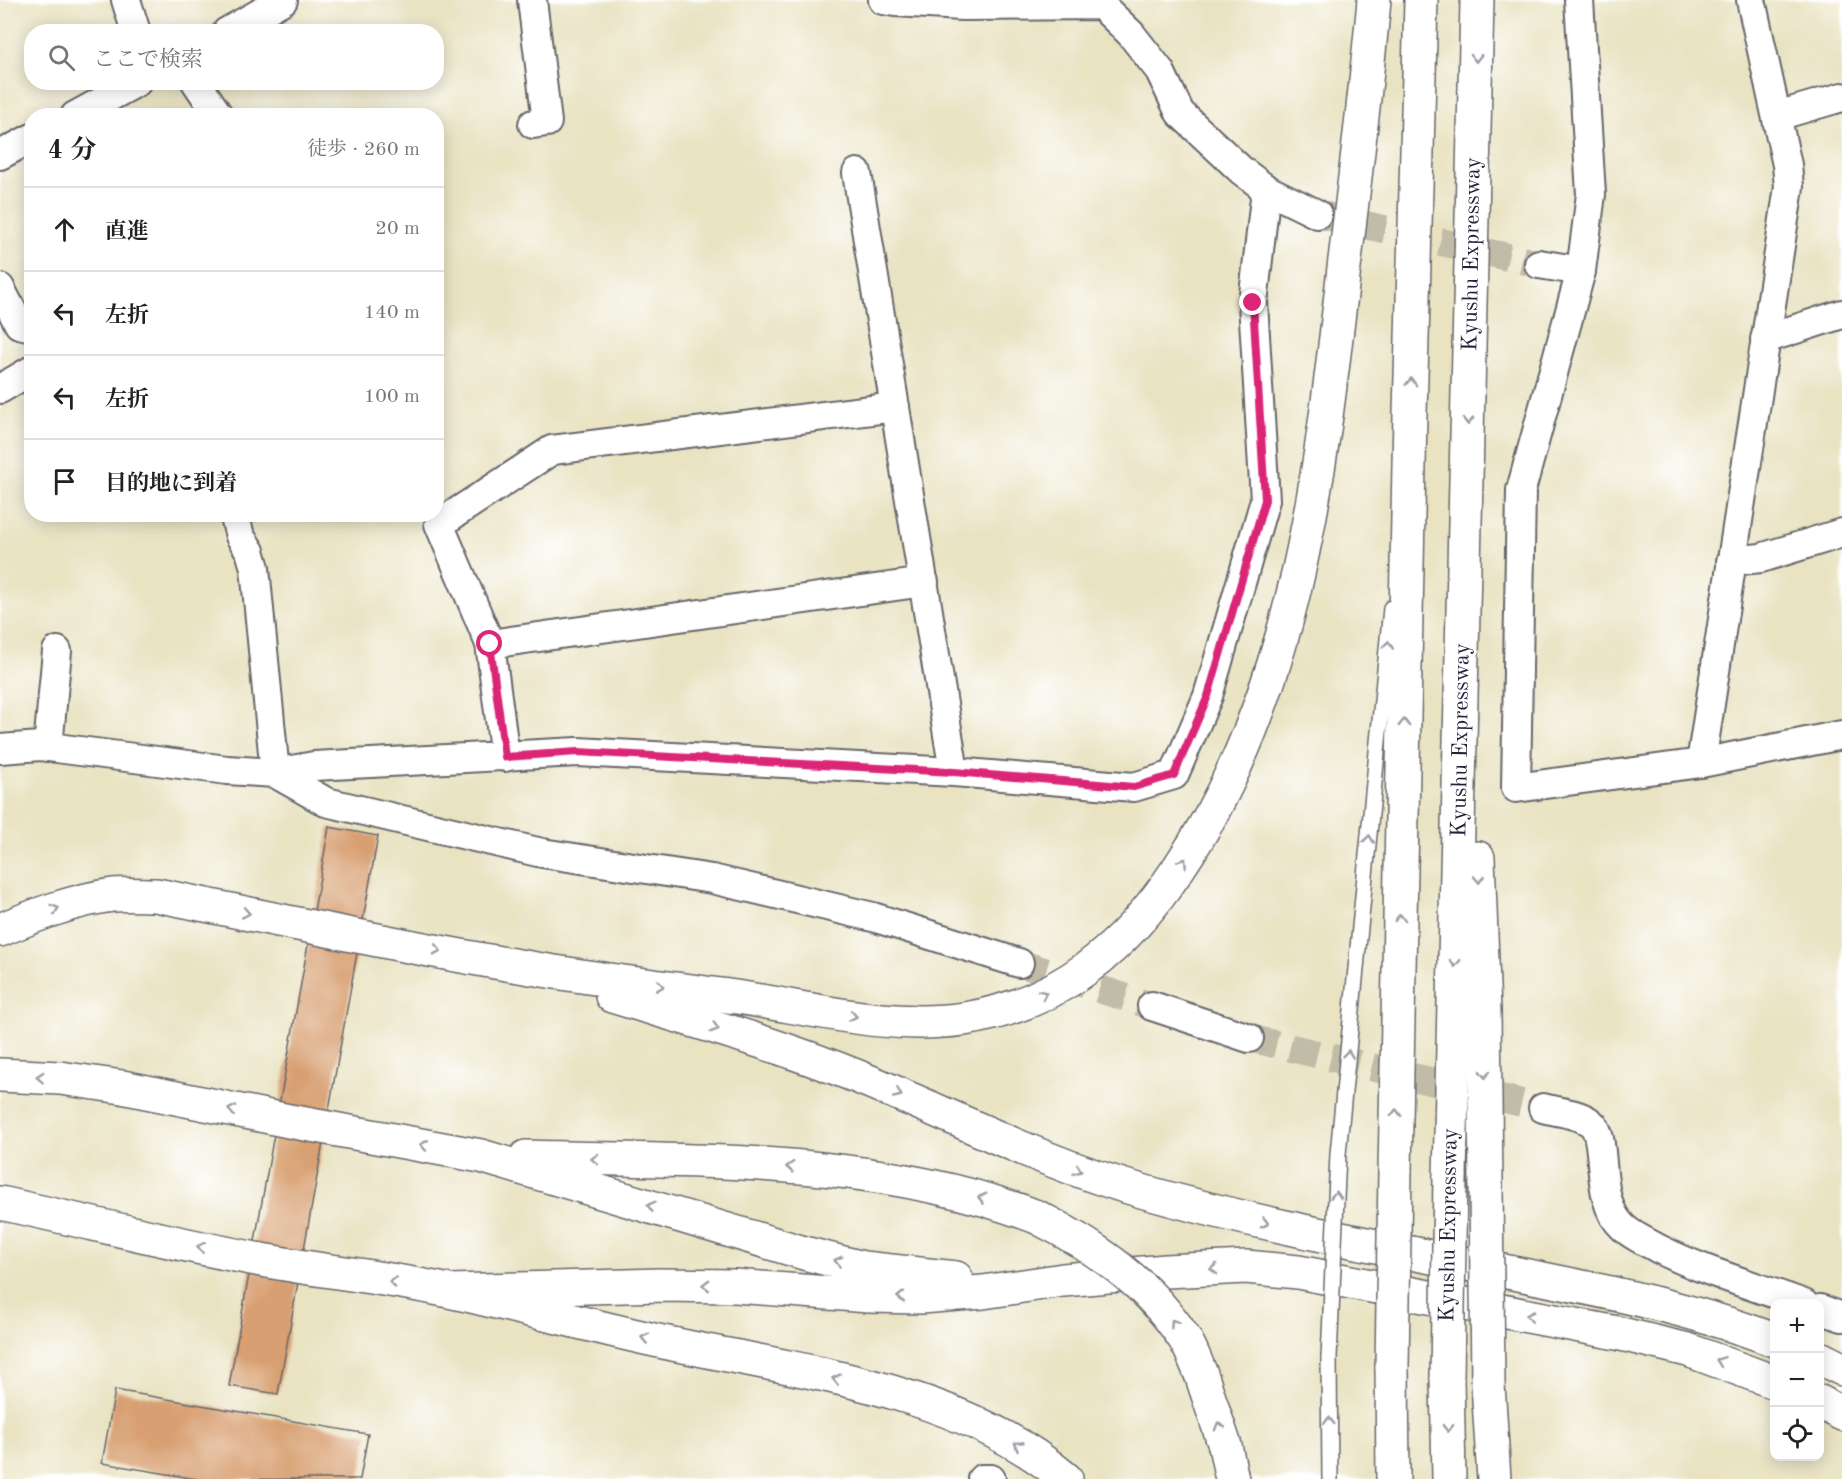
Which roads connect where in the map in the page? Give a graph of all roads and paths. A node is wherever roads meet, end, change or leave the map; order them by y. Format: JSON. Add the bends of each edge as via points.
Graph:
{"nodes":[{"id":1,"x":126,"y":0,"type":"edge"},
{"id":2,"x":283,"y":0,"type":"edge"},
{"id":3,"x":532,"y":0,"type":"edge"},
{"id":4,"x":883,"y":0,"type":"edge"},
{"id":5,"x":1374,"y":0,"type":"edge"},
{"id":6,"x":1421,"y":0,"type":"edge"},
{"id":7,"x":1477,"y":0,"type":"edge"},
{"id":8,"x":1579,"y":0,"type":"edge"},
{"id":9,"x":1751,"y":0,"type":"edge"},
{"id":10,"x":1114,"y":2,"type":"edge"},
{"id":11,"x":134,"y":24,"type":"edge"},
{"id":12,"x":241,"y":24,"type":"edge"},
{"id":13,"x":122,"y":90,"type":"edge"},
{"id":14,"x":201,"y":90,"type":"edge"},
{"id":15,"x":1842,"y":97,"type":"edge"},
{"id":16,"x":90,"y":108,"type":"edge"},
{"id":17,"x":214,"y":108,"type":"edge"},
{"id":18,"x":1777,"y":116,"type":"junction"},
{"id":19,"x":533,"y":124,"type":"dead end"},
{"id":20,"x":24,"y":142,"type":"edge"},
{"id":21,"x":0,"y":154,"type":"edge"},
{"id":22,"x":857,"y":173,"type":"dead end"},
{"id":23,"x":1266,"y":189,"type":"junction"},
{"id":24,"x":1317,"y":214,"type":"tunnel mouth"},
{"id":25,"x":1539,"y":264,"type":"tunnel mouth"},
{"id":26,"x":1581,"y":271,"type":"junction"},
{"id":27,"x":0,"y":288,"type":"edge"},
{"id":28,"x":1842,"y":314,"type":"edge"},
{"id":29,"x":24,"y":325,"type":"edge"},
{"id":30,"x":1765,"y":339,"type":"junction"},
{"id":31,"x":24,"y":375,"type":"edge"},
{"id":32,"x":0,"y":389,"type":"edge"},
{"id":33,"x":895,"y":407,"type":"junction"},
{"id":34,"x":1410,"y":414,"type":"junction"},
{"id":35,"x":1466,"y":505,"type":"junction"},
{"id":36,"x":444,"y":521,"type":"edge"},
{"id":37,"x":236,"y":522,"type":"edge"},
{"id":38,"x":442,"y":522,"type":"edge"},
{"id":39,"x":1842,"y":533,"type":"edge"},
{"id":40,"x":1731,"y":561,"type":"junction"},
{"id":41,"x":924,"y":582,"type":"junction"},
{"id":42,"x":490,"y":644,"type":"junction"},
{"id":43,"x":57,"y":651,"type":"dead end"},
{"id":44,"x":1842,"y":735,"type":"edge"},
{"id":45,"x":48,"y":747,"type":"junction"},
{"id":46,"x":0,"y":749,"type":"edge"},
{"id":47,"x":505,"y":757,"type":"junction"},
{"id":48,"x":1701,"y":763,"type":"junction"},
{"id":49,"x":954,"y":772,"type":"junction"},
{"id":50,"x":275,"y":773,"type":"junction"},
{"id":51,"x":0,"y":930,"type":"edge"},
{"id":52,"x":1019,"y":963,"type":"tunnel mouth"},
{"id":53,"x":519,"y":966,"type":"junction"},
{"id":54,"x":1152,"y":1006,"type":"tunnel mouth"},
{"id":55,"x":1249,"y":1038,"type":"tunnel mouth"},
{"id":56,"x":0,"y":1075,"type":"edge"},
{"id":57,"x":1544,"y":1108,"type":"tunnel mouth"},
{"id":58,"x":481,"y":1156,"type":"junction"},
{"id":59,"x":0,"y":1203,"type":"edge"},
{"id":60,"x":1063,"y":1280,"type":"junction"},
{"id":61,"x":450,"y":1291,"type":"junction"},
{"id":62,"x":1790,"y":1299,"type":"edge"},
{"id":63,"x":1824,"y":1310,"type":"edge"},
{"id":64,"x":1842,"y":1317,"type":"edge"},
{"id":65,"x":1770,"y":1339,"type":"edge"},
{"id":66,"x":1824,"y":1360,"type":"edge"},
{"id":67,"x":1842,"y":1369,"type":"edge"},
{"id":68,"x":1770,"y":1381,"type":"edge"},
{"id":69,"x":1824,"y":1404,"type":"edge"},
{"id":70,"x":1842,"y":1414,"type":"edge"},
{"id":71,"x":982,"y":1479,"type":"edge"},
{"id":72,"x":991,"y":1479,"type":"edge"},
{"id":73,"x":1066,"y":1479,"type":"edge"},
{"id":74,"x":1232,"y":1479,"type":"edge"},
{"id":75,"x":1330,"y":1479,"type":"edge"},
{"id":76,"x":1393,"y":1479,"type":"edge"},
{"id":77,"x":1449,"y":1479,"type":"edge"},
{"id":78,"x":1494,"y":1479,"type":"edge"}],
"edges":[{"from":1,"to":11,"type":"street"},
{"from":2,"to":12,"type":"street"},
{"from":3,"to":19,"type":"street","via":[[547,122]]},
{"from":4,"to":10,"type":"street","via":[[962,6]]},
{"from":53,"to":5,"type":"highway","one_way":true,"via":[[868,1019],[963,1019],[1006,1010],[1044,994],[1113,949],[1141,920],[1193,847],[1244,749],[1267,688],[1287,615],[1305,538],[1335,351]]},
{"from":34,"to":6,"type":"highway","one_way":true},
{"from":7,"to":35,"type":"highway","name":"Kyushu Expressway","one_way":true},
{"from":8,"to":26,"type":"street","via":[[1591,194]]},
{"from":9,"to":18,"type":"street"},
{"from":10,"to":23,"type":"street","via":[[1131,34],[1160,71],[1180,113]]},
{"from":13,"to":16,"type":"street"},
{"from":14,"to":17,"type":"street"},
{"from":15,"to":18,"type":"street"},
{"from":18,"to":30,"type":"street","via":[[1789,187]]},
{"from":20,"to":21,"type":"street"},
{"from":22,"to":33,"type":"street"},
{"from":23,"to":24,"type":"street"},
{"from":23,"to":49,"type":"street","via":[[1253,303],[1265,500],[1208,696],[1174,775],[1134,787]]},
{"from":25,"to":26,"type":"street"},
{"from":26,"to":48,"type":"street","via":[[1521,490],[1516,788]]},
{"from":27,"to":29,"type":"street","via":[[19,324]]},
{"from":28,"to":30,"type":"street"},
{"from":30,"to":40,"type":"street"},
{"from":31,"to":32,"type":"street"},
{"from":33,"to":36,"type":"street","via":[[552,450]]},
{"from":33,"to":41,"type":"street"},
{"from":75,"to":34,"type":"lane","one_way":true,"bridge":true,"via":[[1329,1358],[1338,1154]]},
{"from":76,"to":34,"type":"highway","one_way":true,"bridge":true},
{"from":35,"to":77,"type":"highway","name":"Kyushu Expressway","one_way":true,"bridge":true,"via":[[1450,1177]]},
{"from":35,"to":78,"type":"highway","one_way":true,"bridge":true,"via":[[1483,999],[1488,1384]]},
{"from":37,"to":50,"type":"street","via":[[255,568]]},
{"from":38,"to":42,"type":"street","via":[[439,524]]},
{"from":39,"to":40,"type":"street","via":[[1761,558]]},
{"from":40,"to":48,"type":"street"},
{"from":41,"to":42,"type":"street"},
{"from":41,"to":49,"type":"street"},
{"from":42,"to":47,"type":"street"},
{"from":43,"to":45,"type":"street"},
{"from":44,"to":48,"type":"street"},
{"from":45,"to":46,"type":"street"},
{"from":45,"to":50,"type":"street"},
{"from":47,"to":49,"type":"street","via":[[578,752]]},
{"from":47,"to":50,"type":"street","via":[[314,766]]},
{"from":50,"to":52,"type":"street","via":[[326,802],[542,853],[712,879],[873,917]]},
{"from":51,"to":53,"type":"highway","one_way":true,"via":[[73,903],[114,895],[156,895]]},
{"from":53,"to":65,"type":"highway","one_way":true,"via":[[799,1054],[1079,1171],[1142,1192],[1274,1225],[1625,1295],[1689,1311]]},
{"from":54,"to":55,"type":"street"},
{"from":58,"to":56,"type":"highway","one_way":true,"via":[[122,1088],[60,1078]]},
{"from":57,"to":62,"type":"street","via":[[1593,1124],[1605,1197],[1612,1217],[1625,1229],[1680,1259]]},
{"from":60,"to":58,"type":"highway","one_way":true,"via":[[982,1280],[863,1268]]},
{"from":74,"to":58,"type":"highway","one_way":true,"bridge":true,"via":[[1201,1374],[1168,1315],[1107,1258],[1037,1217],[951,1190],[824,1170],[751,1164]]},
{"from":61,"to":59,"type":"highway","one_way":true,"via":[[264,1260]]},
{"from":60,"to":61,"type":"highway","one_way":true,"via":[[921,1297],[660,1285]]},
{"from":68,"to":60,"type":"highway","one_way":true,"via":[[1688,1350],[1617,1333],[1298,1272],[1246,1267]]},
{"from":73,"to":61,"type":"highway","one_way":true,"via":[[1009,1438],[913,1398]]},
{"from":63,"to":64,"type":"street"},
{"from":66,"to":67,"type":"highway"},
{"from":69,"to":70,"type":"highway"},
{"from":71,"to":72,"type":"street"}]}
